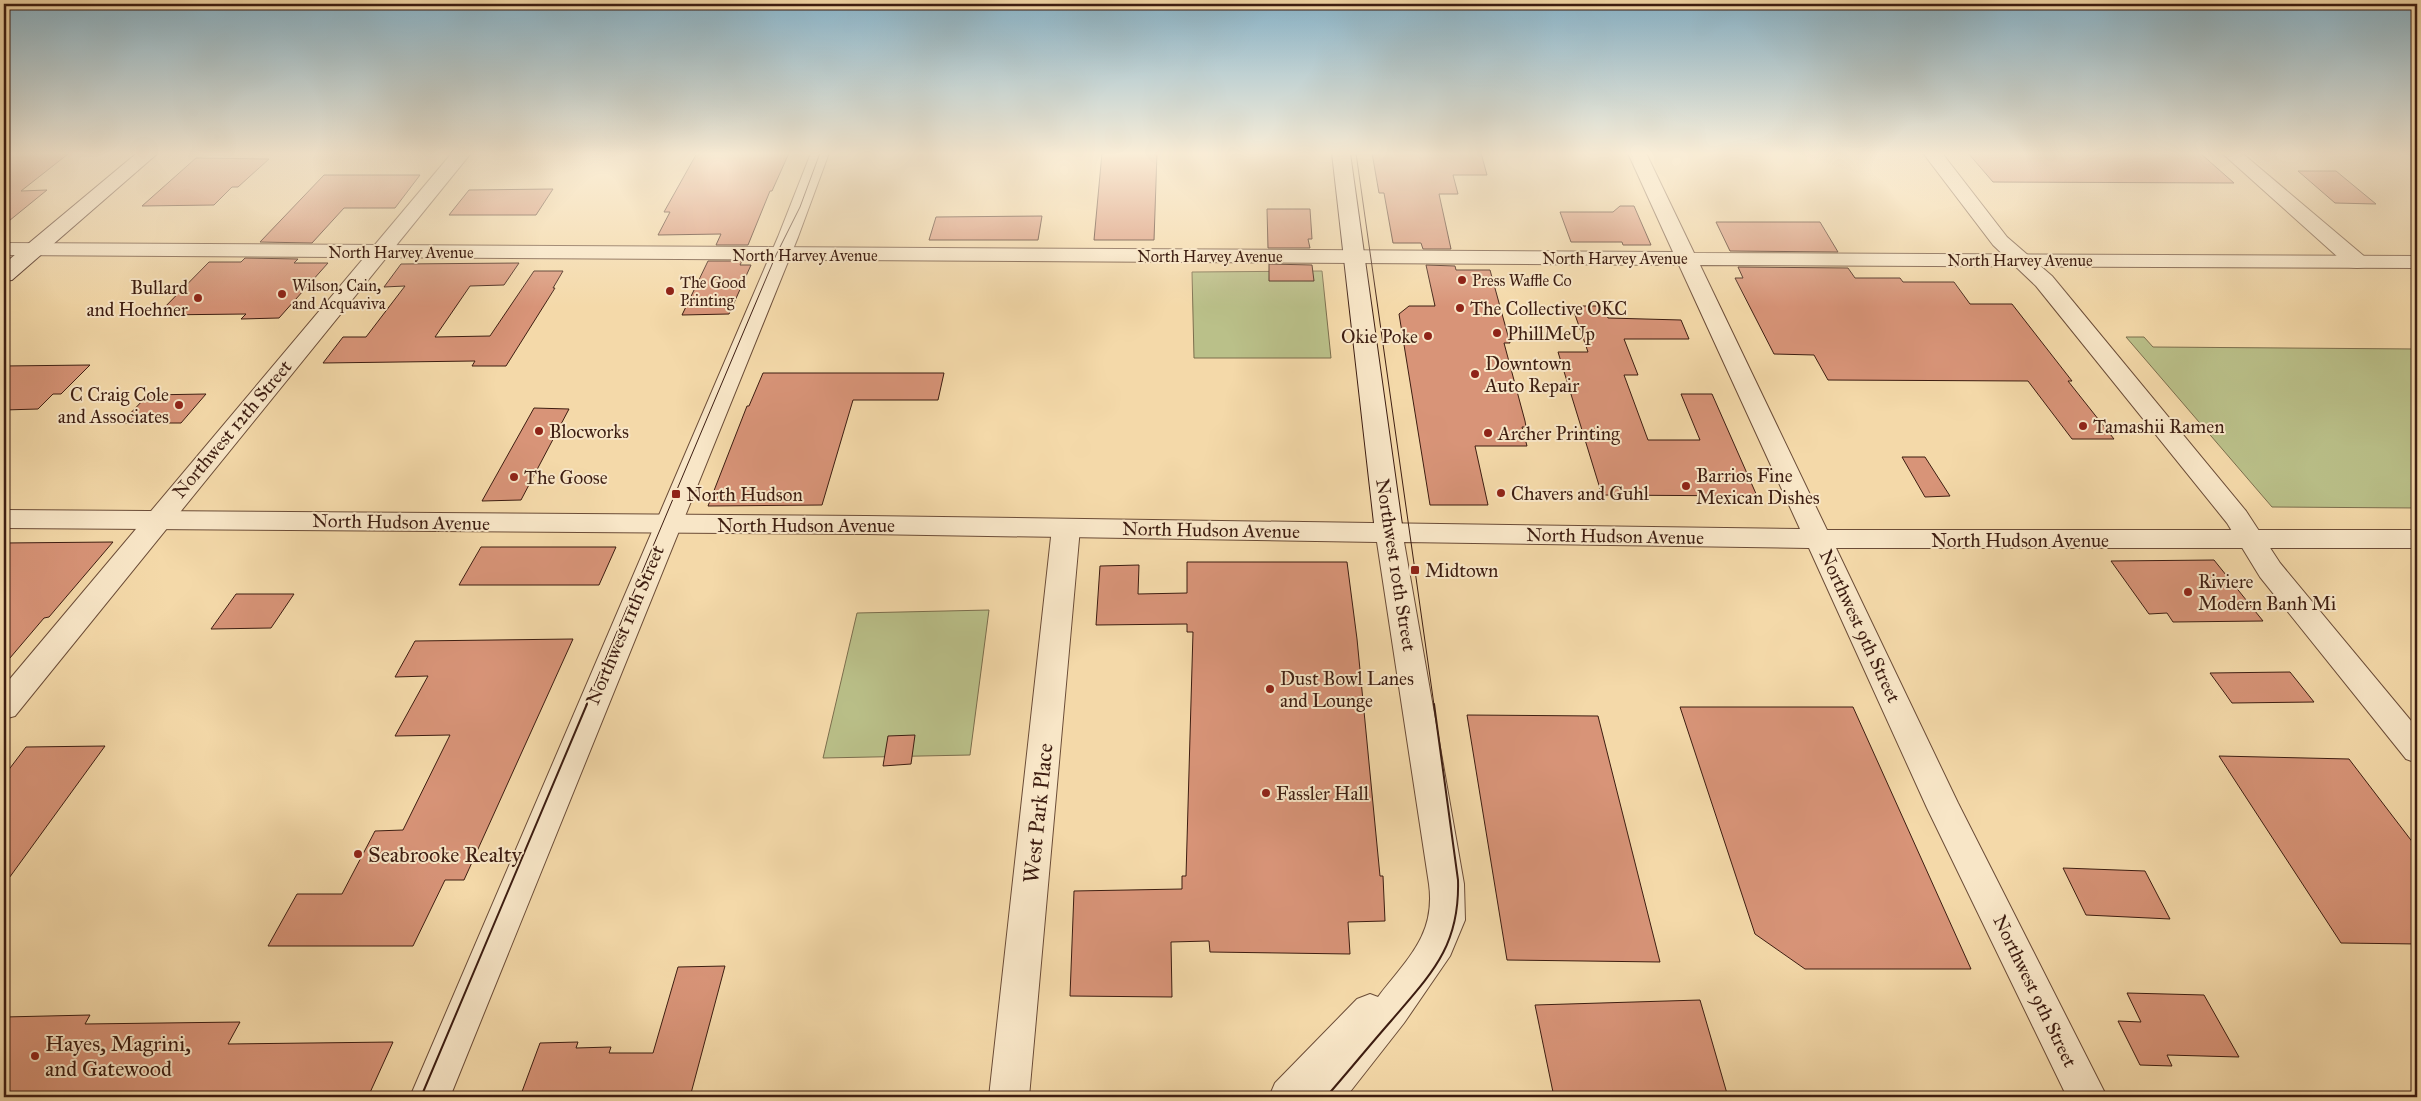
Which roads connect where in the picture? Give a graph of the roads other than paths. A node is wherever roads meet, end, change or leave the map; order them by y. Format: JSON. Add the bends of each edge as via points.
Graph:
{"nodes":[{"id":1,"x":88,"y":204,"type":"edge"},
{"id":2,"x":419,"y":204,"type":"edge"},
{"id":3,"x":800,"y":204,"type":"edge"},
{"id":4,"x":1347,"y":204,"type":"edge"},
{"id":5,"x":1661,"y":204,"type":"edge"},
{"id":6,"x":1972,"y":204,"type":"edge"},
{"id":7,"x":2290,"y":204,"type":"edge"},
{"id":8,"x":4,"y":249,"type":"edge"},
{"id":9,"x":34,"y":250,"type":"junction"},
{"id":10,"x":380,"y":252,"type":"junction"},
{"id":11,"x":780,"y":255,"type":"junction"},
{"id":12,"x":1354,"y":256,"type":"junction"},
{"id":13,"x":1686,"y":258,"type":"junction"},
{"id":14,"x":2020,"y":260,"type":"junction"},
{"id":15,"x":2357,"y":262,"type":"junction"},
{"id":16,"x":2417,"y":262,"type":"edge"},
{"id":17,"x":4,"y":275,"type":"edge"},
{"id":18,"x":4,"y":519,"type":"edge"},
{"id":19,"x":157,"y":520,"type":"junction"},
{"id":20,"x":667,"y":524,"type":"junction"},
{"id":21,"x":1066,"y":528,"type":"junction"},
{"id":22,"x":1389,"y":532,"type":"junction"},
{"id":23,"x":1819,"y":539,"type":"junction"},
{"id":24,"x":2417,"y":539,"type":"edge"},
{"id":25,"x":2251,"y":540,"type":"junction"},
{"id":26,"x":4,"y":707,"type":"edge"},
{"id":27,"x":2417,"y":750,"type":"edge"},
{"id":28,"x":1421,"y":969,"type":"junction"},
{"id":29,"x":430,"y":1097,"type":"edge"},
{"id":30,"x":1009,"y":1097,"type":"edge"},
{"id":31,"x":1289,"y":1097,"type":"edge"},
{"id":32,"x":1321,"y":1097,"type":"edge"},
{"id":33,"x":2087,"y":1097,"type":"edge"}],
"edges":[{"from":1,"to":9,"type":"street"},
{"from":2,"to":10,"type":"street","name":"Northwest 12th Street"},
{"from":3,"to":11,"type":"street","name":"Northwest 11th Street"},
{"from":4,"to":12,"type":"street","name":"Northwest 10th Street"},
{"from":5,"to":13,"type":"street","name":"Northwest 9th Street"},
{"from":6,"to":14,"type":"street","via":[[2000,241]]},
{"from":7,"to":15,"type":"street"},
{"from":8,"to":9,"type":"street","name":"North Harvey Avenue"},
{"from":9,"to":10,"type":"street","name":"North Harvey Avenue"},
{"from":9,"to":17,"type":"street"},
{"from":10,"to":11,"type":"street","name":"North Harvey Avenue"},
{"from":10,"to":19,"type":"street","name":"Northwest 12th Street"},
{"from":11,"to":12,"type":"street","name":"North Harvey Avenue"},
{"from":11,"to":20,"type":"street","name":"Northwest 11th Street"},
{"from":12,"to":13,"type":"street","name":"North Harvey Avenue"},
{"from":12,"to":22,"type":"street","name":"Northwest 10th Street"},
{"from":13,"to":14,"type":"street","name":"North Harvey Avenue"},
{"from":13,"to":23,"type":"street","name":"Northwest 9th Street"},
{"from":14,"to":15,"type":"street","name":"North Harvey Avenue"},
{"from":14,"to":25,"type":"street","via":[[2044,281],[2237,517]]},
{"from":15,"to":16,"type":"street","name":"North Harvey Avenue"},
{"from":18,"to":19,"type":"street","name":"North Hudson Avenue"},
{"from":19,"to":20,"type":"street","name":"North Hudson Avenue"},
{"from":19,"to":26,"type":"street","name":"Northwest 12th Street"},
{"from":20,"to":21,"type":"street","name":"North Hudson Avenue"},
{"from":20,"to":29,"type":"street","name":"Northwest 11th Street"},
{"from":21,"to":22,"type":"street","name":"North Hudson Avenue"},
{"from":21,"to":30,"type":"street","name":"West Park Place"},
{"from":22,"to":23,"type":"street","name":"North Hudson Avenue"},
{"from":22,"to":28,"type":"street","name":"Northwest 10th Street","via":[[1447,888],[1447,919]]},
{"from":23,"to":25,"type":"street","name":"North Hudson Avenue"},
{"from":23,"to":33,"type":"street","name":"Northwest 9th Street","via":[[1944,808]]},
{"from":24,"to":25,"type":"street","name":"North Hudson Avenue"},
{"from":25,"to":27,"type":"street","via":[[2282,585]]},
{"from":28,"to":31,"type":"street","name":"Northwest 10th Street","via":[[1368,1014]]},
{"from":28,"to":32,"type":"street","name":"Northwest 10th Street","via":[[1383,1022]]}]}
